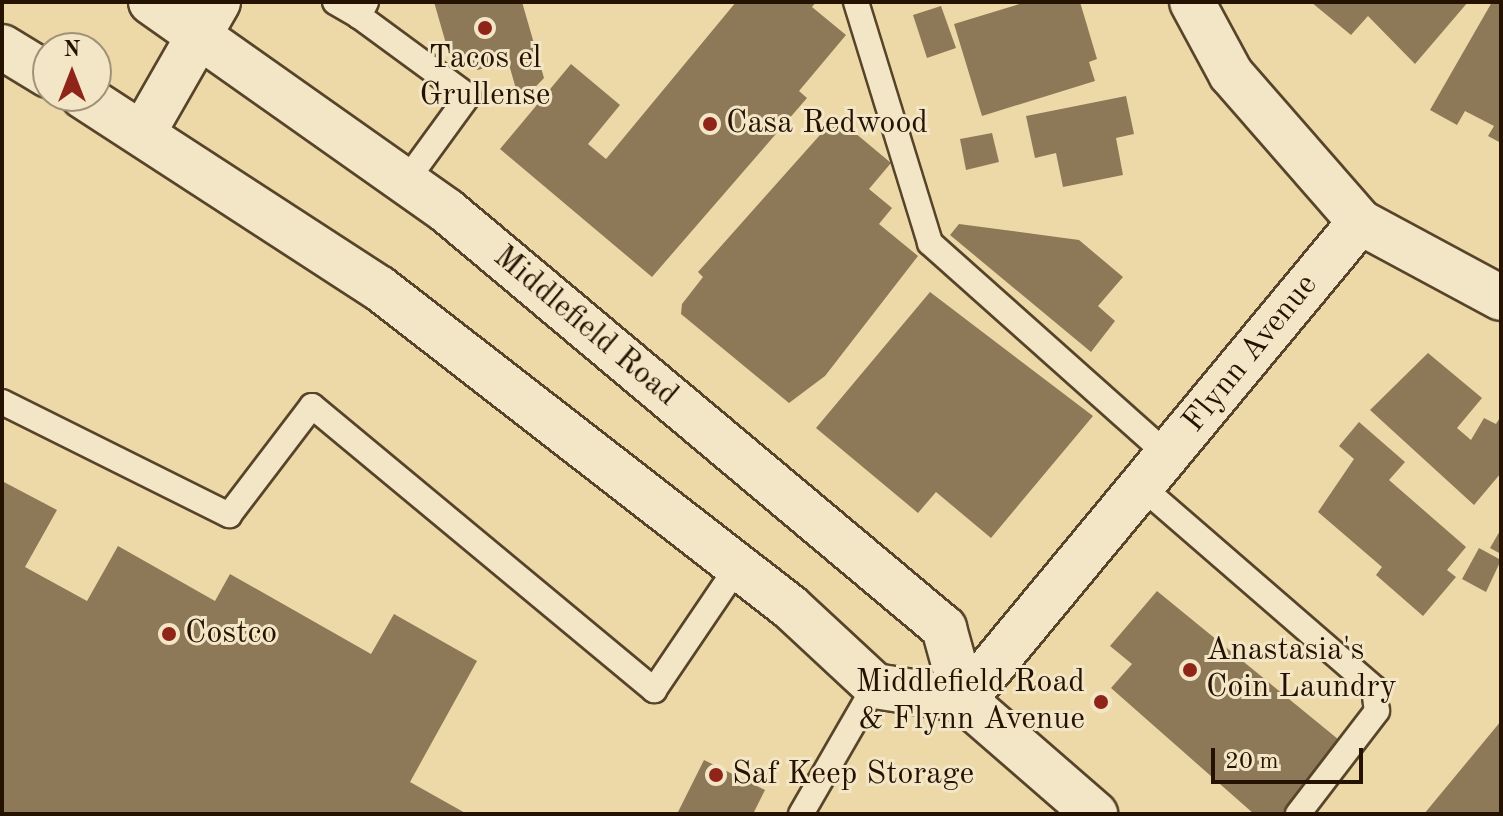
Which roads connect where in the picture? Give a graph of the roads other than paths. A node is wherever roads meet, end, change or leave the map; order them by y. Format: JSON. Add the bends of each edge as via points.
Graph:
{"nodes":[{"id":1,"x":151,"y":2,"type":"edge"},
{"id":2,"x":335,"y":2,"type":"edge"},
{"id":3,"x":856,"y":2,"type":"edge"},
{"id":4,"x":1192,"y":2,"type":"edge"},
{"id":5,"x":362,"y":9,"type":"edge"},
{"id":6,"x":210,"y":17,"type":"edge"},
{"id":7,"x":2,"y":47,"type":"edge"},
{"id":8,"x":32,"y":65,"type":"edge"},
{"id":9,"x":109,"y":112,"type":"edge"},
{"id":10,"x":143,"y":133,"type":"junction"},
{"id":11,"x":406,"y":181,"type":"junction"},
{"id":12,"x":1360,"y":222,"type":"junction"},
{"id":13,"x":1501,"y":298,"type":"edge"},
{"id":14,"x":2,"y":402,"type":"edge"},
{"id":15,"x":1155,"y":471,"type":"junction"},
{"id":16,"x":738,"y":566,"type":"junction"},
{"id":17,"x":875,"y":686,"type":"junction"},
{"id":18,"x":964,"y":700,"type":"junction"},
{"id":19,"x":801,"y":814,"type":"edge"},
{"id":20,"x":1095,"y":814,"type":"edge"},
{"id":21,"x":1298,"y":814,"type":"edge"}],
"edges":[{"from":1,"to":6,"type":"main road","name":"Middlefield Road"},
{"from":2,"to":5,"type":"lane"},
{"from":3,"to":15,"type":"lane","via":[[930,243]]},
{"from":4,"to":12,"type":"main road","via":[[1231,74]]},
{"from":5,"to":11,"type":"lane","via":[[468,96]]},
{"from":6,"to":10,"type":"main road"},
{"from":6,"to":11,"type":"main road","name":"Middlefield Road"},
{"from":7,"to":8,"type":"main road"},
{"from":9,"to":10,"type":"main road"},
{"from":10,"to":16,"type":"main road","via":[[379,288]]},
{"from":11,"to":18,"type":"main road","name":"Middlefield Road","via":[[944,628]]},
{"from":12,"to":13,"type":"main road"},
{"from":12,"to":15,"type":"main road","name":"Flynn Avenue"},
{"from":14,"to":16,"type":"lane","via":[[229,515],[312,406],[654,690]]},
{"from":15,"to":18,"type":"main road","name":"Flynn Avenue"},
{"from":15,"to":21,"type":"lane","via":[[1374,688],[1377,711]]},
{"from":16,"to":17,"type":"main road"},
{"from":17,"to":18,"type":"main road"},
{"from":17,"to":19,"type":"lane"},
{"from":18,"to":20,"type":"main road"}]}
